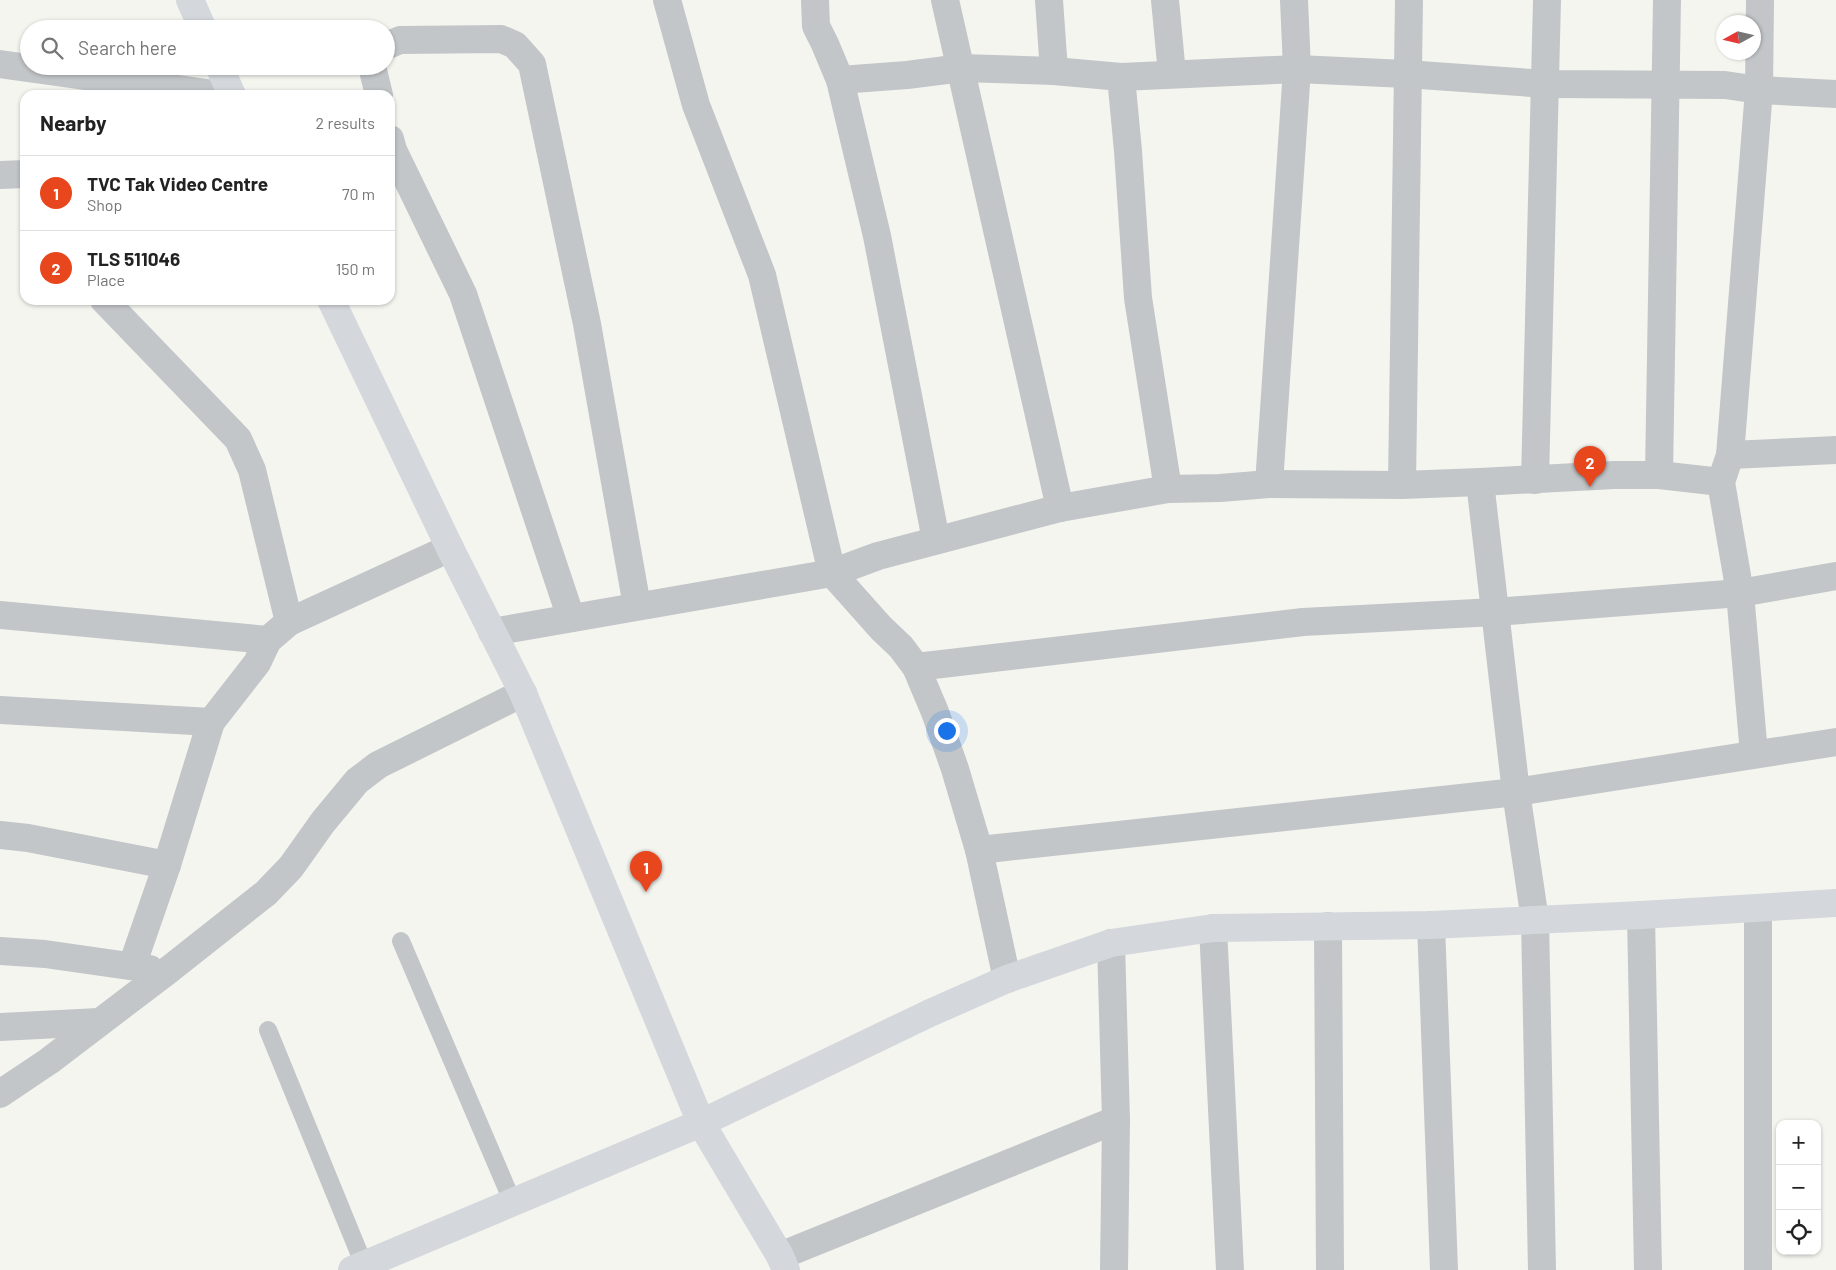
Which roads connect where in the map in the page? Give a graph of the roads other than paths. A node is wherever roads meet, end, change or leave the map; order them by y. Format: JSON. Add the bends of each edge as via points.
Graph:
{"nodes":[{"id":1,"x":190,"y":0,"type":"edge"},
{"id":2,"x":668,"y":0,"type":"edge"},
{"id":3,"x":815,"y":0,"type":"edge"},
{"id":4,"x":946,"y":0,"type":"edge"},
{"id":5,"x":1049,"y":0,"type":"edge"},
{"id":6,"x":1165,"y":0,"type":"edge"},
{"id":7,"x":1294,"y":0,"type":"edge"},
{"id":8,"x":1409,"y":0,"type":"edge"},
{"id":9,"x":1548,"y":0,"type":"edge"},
{"id":10,"x":1667,"y":0,"type":"edge"},
{"id":11,"x":1760,"y":0,"type":"edge"},
{"id":12,"x":199,"y":20,"type":"edge"},
{"id":13,"x":395,"y":42,"type":"edge"},
{"id":14,"x":0,"y":64,"type":"edge"},
{"id":15,"x":20,"y":67,"type":"edge"},
{"id":16,"x":962,"y":68,"type":"junction"},
{"id":17,"x":1297,"y":69,"type":"junction"},
{"id":18,"x":1054,"y":71,"type":"junction"},
{"id":19,"x":1172,"y":74,"type":"junction"},
{"id":20,"x":1406,"y":74,"type":"junction"},
{"id":21,"x":78,"y":75,"type":"edge"},
{"id":22,"x":223,"y":75,"type":"edge"},
{"id":23,"x":374,"y":75,"type":"edge"},
{"id":24,"x":1121,"y":78,"type":"junction"},
{"id":25,"x":840,"y":80,"type":"junction"},
{"id":26,"x":1546,"y":84,"type":"junction"},
{"id":27,"x":1665,"y":84,"type":"junction"},
{"id":28,"x":185,"y":90,"type":"edge"},
{"id":29,"x":230,"y":90,"type":"edge"},
{"id":30,"x":378,"y":90,"type":"edge"},
{"id":31,"x":1759,"y":90,"type":"junction"},
{"id":32,"x":1836,"y":94,"type":"edge"},
{"id":33,"x":395,"y":154,"type":"edge"},
{"id":34,"x":20,"y":174,"type":"edge"},
{"id":35,"x":0,"y":175,"type":"edge"},
{"id":36,"x":109,"y":305,"type":"edge"},
{"id":37,"x":332,"y":305,"type":"edge"},
{"id":38,"x":1836,"y":450,"type":"edge"},
{"id":39,"x":1730,"y":454,"type":"junction"},
{"id":40,"x":1659,"y":475,"type":"junction"},
{"id":41,"x":1534,"y":480,"type":"junction"},
{"id":42,"x":1480,"y":482,"type":"junction"},
{"id":43,"x":1721,"y":482,"type":"junction"},
{"id":44,"x":1269,"y":484,"type":"junction"},
{"id":45,"x":1402,"y":485,"type":"junction"},
{"id":46,"x":1168,"y":489,"type":"junction"},
{"id":47,"x":1060,"y":508,"type":"junction"},
{"id":48,"x":936,"y":540,"type":"junction"},
{"id":49,"x":450,"y":548,"type":"junction"},
{"id":50,"x":832,"y":572,"type":"junction"},
{"id":51,"x":1836,"y":576,"type":"edge"},
{"id":52,"x":1740,"y":593,"type":"junction"},
{"id":53,"x":637,"y":606,"type":"junction"},
{"id":54,"x":1496,"y":612,"type":"junction"},
{"id":55,"x":0,"y":615,"type":"edge"},
{"id":56,"x":571,"y":618,"type":"junction"},
{"id":57,"x":289,"y":622,"type":"junction"},
{"id":58,"x":492,"y":632,"type":"junction"},
{"id":59,"x":268,"y":640,"type":"junction"},
{"id":60,"x":916,"y":667,"type":"junction"},
{"id":61,"x":523,"y":693,"type":"junction"},
{"id":62,"x":0,"y":710,"type":"edge"},
{"id":63,"x":211,"y":722,"type":"junction"},
{"id":64,"x":1836,"y":742,"type":"edge"},
{"id":65,"x":1754,"y":754,"type":"junction"},
{"id":66,"x":1516,"y":792,"type":"junction"},
{"id":67,"x":0,"y":835,"type":"edge"},
{"id":68,"x":979,"y":850,"type":"junction"},
{"id":69,"x":167,"y":866,"type":"junction"},
{"id":70,"x":1836,"y":903,"type":"edge"},
{"id":71,"x":1758,"y":908,"type":"junction"},
{"id":72,"x":1641,"y":916,"type":"junction"},
{"id":73,"x":1535,"y":920,"type":"junction"},
{"id":74,"x":1431,"y":925,"type":"junction"},
{"id":75,"x":1328,"y":926,"type":"junction"},
{"id":76,"x":1213,"y":928,"type":"junction"},
{"id":77,"x":401,"y":941,"type":"dead end"},
{"id":78,"x":1110,"y":943,"type":"junction"},
{"id":79,"x":0,"y":951,"type":"edge"},
{"id":80,"x":132,"y":966,"type":"junction"},
{"id":81,"x":166,"y":972,"type":"junction"},
{"id":82,"x":1007,"y":979,"type":"junction"},
{"id":83,"x":99,"y":1022,"type":"junction"},
{"id":84,"x":0,"y":1028,"type":"edge"},
{"id":85,"x":268,"y":1030,"type":"dead end"},
{"id":86,"x":0,"y":1094,"type":"edge"},
{"id":87,"x":1116,"y":1120,"type":"junction"},
{"id":88,"x":701,"y":1123,"type":"junction"},
{"id":89,"x":513,"y":1203,"type":"junction"},
{"id":90,"x":783,"y":1263,"type":"edge"},
{"id":91,"x":358,"y":1267,"type":"edge"},
{"id":92,"x":1114,"y":1270,"type":"edge"},
{"id":93,"x":1230,"y":1270,"type":"edge"},
{"id":94,"x":1330,"y":1270,"type":"edge"},
{"id":95,"x":1444,"y":1270,"type":"edge"},
{"id":96,"x":1542,"y":1270,"type":"edge"},
{"id":97,"x":1648,"y":1270,"type":"edge"},
{"id":98,"x":1758,"y":1270,"type":"edge"}],
"edges":[{"from":1,"to":12,"type":"street"},
{"from":2,"to":50,"type":"street","via":[[696,105],[762,275]]},
{"from":3,"to":25,"type":"street","via":[[816,26]]},
{"from":4,"to":16,"type":"street"},
{"from":5,"to":18,"type":"street"},
{"from":6,"to":19,"type":"street"},
{"from":7,"to":17,"type":"street"},
{"from":8,"to":20,"type":"street"},
{"from":9,"to":26,"type":"street"},
{"from":10,"to":27,"type":"street"},
{"from":11,"to":31,"type":"street"},
{"from":13,"to":53,"type":"street","via":[[501,39],[515,44],[532,64],[587,324]]},
{"from":14,"to":15,"type":"street"},
{"from":16,"to":18,"type":"street"},
{"from":16,"to":25,"type":"street"},
{"from":16,"to":47,"type":"street"},
{"from":17,"to":19,"type":"street"},
{"from":17,"to":20,"type":"street"},
{"from":17,"to":44,"type":"street"},
{"from":18,"to":24,"type":"street"},
{"from":19,"to":24,"type":"street"},
{"from":20,"to":26,"type":"street"},
{"from":20,"to":45,"type":"street"},
{"from":21,"to":28,"type":"street"},
{"from":22,"to":29,"type":"street"},
{"from":23,"to":30,"type":"street"},
{"from":24,"to":46,"type":"street","via":[[1138,298]]},
{"from":25,"to":48,"type":"street","via":[[877,236]]},
{"from":26,"to":27,"type":"street"},
{"from":26,"to":41,"type":"street"},
{"from":27,"to":31,"type":"street","via":[[1725,85]]},
{"from":27,"to":40,"type":"street"},
{"from":31,"to":32,"type":"street"},
{"from":31,"to":39,"type":"street"},
{"from":33,"to":56,"type":"street","via":[[463,294]]},
{"from":34,"to":35,"type":"street"},
{"from":36,"to":57,"type":"street","via":[[238,438],[252,470]]},
{"from":37,"to":49,"type":"street"},
{"from":38,"to":39,"type":"street"},
{"from":39,"to":43,"type":"street"},
{"from":40,"to":41,"type":"street"},
{"from":40,"to":43,"type":"street"},
{"from":41,"to":42,"type":"street"},
{"from":42,"to":45,"type":"street"},
{"from":42,"to":54,"type":"street"},
{"from":43,"to":52,"type":"street"},
{"from":44,"to":45,"type":"street"},
{"from":44,"to":46,"type":"street"},
{"from":46,"to":47,"type":"street"},
{"from":47,"to":48,"type":"street"},
{"from":48,"to":50,"type":"street"},
{"from":49,"to":57,"type":"street"},
{"from":49,"to":58,"type":"street"},
{"from":50,"to":53,"type":"street"},
{"from":50,"to":60,"type":"street"},
{"from":51,"to":52,"type":"street"},
{"from":52,"to":54,"type":"street"},
{"from":52,"to":65,"type":"street"},
{"from":53,"to":56,"type":"street"},
{"from":54,"to":60,"type":"street","via":[[1303,622]]},
{"from":54,"to":66,"type":"street"},
{"from":55,"to":59,"type":"street"},
{"from":56,"to":58,"type":"street"},
{"from":57,"to":59,"type":"street"},
{"from":58,"to":61,"type":"street"},
{"from":59,"to":63,"type":"street","via":[[258,663]]},
{"from":60,"to":68,"type":"street","via":[[955,769]]},
{"from":61,"to":81,"type":"street","via":[[378,765],[357,781],[322,822],[291,867],[266,893]]},
{"from":61,"to":88,"type":"street"},
{"from":62,"to":63,"type":"street"},
{"from":63,"to":69,"type":"street"},
{"from":64,"to":65,"type":"street"},
{"from":65,"to":66,"type":"street"},
{"from":66,"to":68,"type":"street"},
{"from":66,"to":73,"type":"street"},
{"from":67,"to":69,"type":"street"},
{"from":68,"to":82,"type":"street"},
{"from":69,"to":80,"type":"street"},
{"from":70,"to":71,"type":"street"},
{"from":71,"to":72,"type":"street"},
{"from":71,"to":98,"type":"street"},
{"from":72,"to":73,"type":"street"},
{"from":72,"to":97,"type":"street"},
{"from":73,"to":74,"type":"street"},
{"from":73,"to":96,"type":"street"},
{"from":74,"to":75,"type":"street"},
{"from":74,"to":95,"type":"street"},
{"from":75,"to":76,"type":"street"},
{"from":75,"to":94,"type":"street"},
{"from":76,"to":78,"type":"street"},
{"from":76,"to":93,"type":"street"},
{"from":77,"to":89,"type":"lane"},
{"from":78,"to":82,"type":"street"},
{"from":78,"to":87,"type":"street"},
{"from":79,"to":80,"type":"street"},
{"from":80,"to":81,"type":"street"},
{"from":81,"to":83,"type":"street"},
{"from":82,"to":88,"type":"street"},
{"from":83,"to":84,"type":"street"},
{"from":83,"to":86,"type":"street"},
{"from":85,"to":91,"type":"lane"},
{"from":87,"to":90,"type":"street"},
{"from":87,"to":92,"type":"street"},
{"from":88,"to":89,"type":"street"},
{"from":88,"to":90,"type":"street"},
{"from":89,"to":91,"type":"street"}]}
